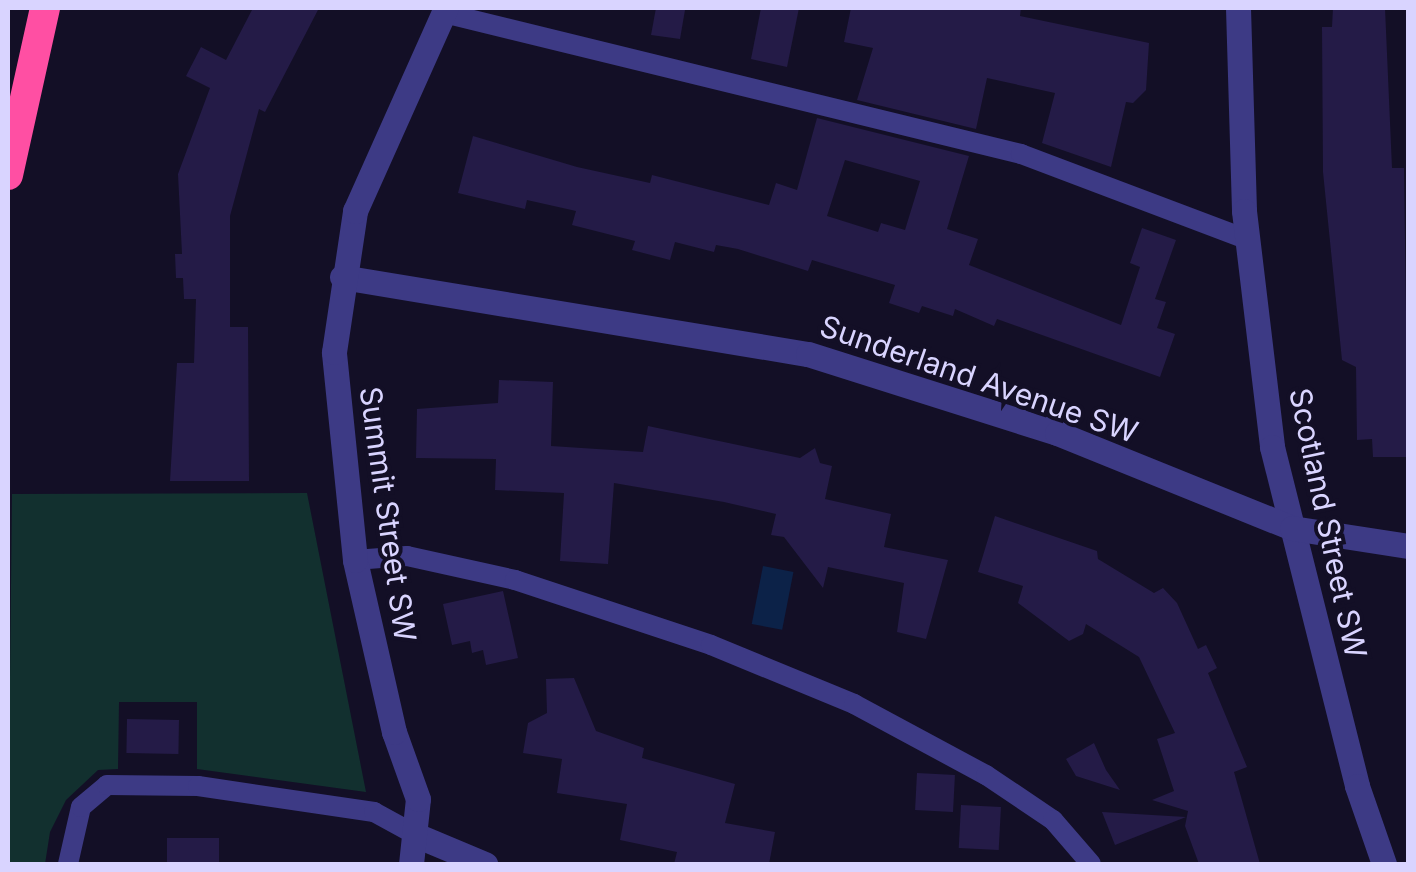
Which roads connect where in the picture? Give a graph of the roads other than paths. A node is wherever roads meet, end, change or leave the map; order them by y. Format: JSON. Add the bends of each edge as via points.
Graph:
{"nodes":[{"id":1,"x":45,"y":8,"type":"edge"},
{"id":2,"x":1238,"y":8,"type":"edge"},
{"id":3,"x":445,"y":10,"type":"edge"},
{"id":4,"x":8,"y":174,"type":"edge"},
{"id":5,"x":1248,"y":240,"type":"junction"},
{"id":6,"x":342,"y":276,"type":"junction"},
{"id":7,"x":1292,"y":528,"type":"junction"},
{"id":8,"x":1408,"y":546,"type":"edge"},
{"id":9,"x":355,"y":560,"type":"junction"},
{"id":10,"x":418,"y":836,"type":"junction"},
{"id":11,"x":68,"y":864,"type":"edge"},
{"id":12,"x":411,"y":864,"type":"edge"},
{"id":13,"x":486,"y":864,"type":"edge"},
{"id":14,"x":1091,"y":864,"type":"edge"},
{"id":15,"x":1384,"y":864,"type":"edge"}],
"edges":[{"from":1,"to":4,"type":"highway"},
{"from":2,"to":5,"type":"street","name":"Scotland Street SW"},
{"from":3,"to":5,"type":"lane","via":[[1022,154]]},
{"from":3,"to":6,"type":"street","name":"Summit Street SW","via":[[372,167]]},
{"from":5,"to":7,"type":"street","name":"Scotland Street SW","via":[[1272,446]]},
{"from":6,"to":7,"type":"street","name":"Sunderland Avenue SW","via":[[808,354],[1057,434]]},
{"from":6,"to":9,"type":"street","name":"Summit Street SW","via":[[334,394]]},
{"from":7,"to":8,"type":"street","name":"Sunderland Avenue SW"},
{"from":7,"to":15,"type":"street","name":"Scotland Street SW","via":[[1357,786]]},
{"from":9,"to":10,"type":"street","name":"Summit Street SW","via":[[394,732],[418,799]]},
{"from":9,"to":14,"type":"lane","via":[[407,556],[515,580],[711,644],[854,704],[986,774],[1053,820]]},
{"from":10,"to":11,"type":"lane","via":[[374,812],[198,786],[107,785],[81,808]]},
{"from":10,"to":12,"type":"street","name":"Summit Street SW"},
{"from":10,"to":13,"type":"street"}]}
